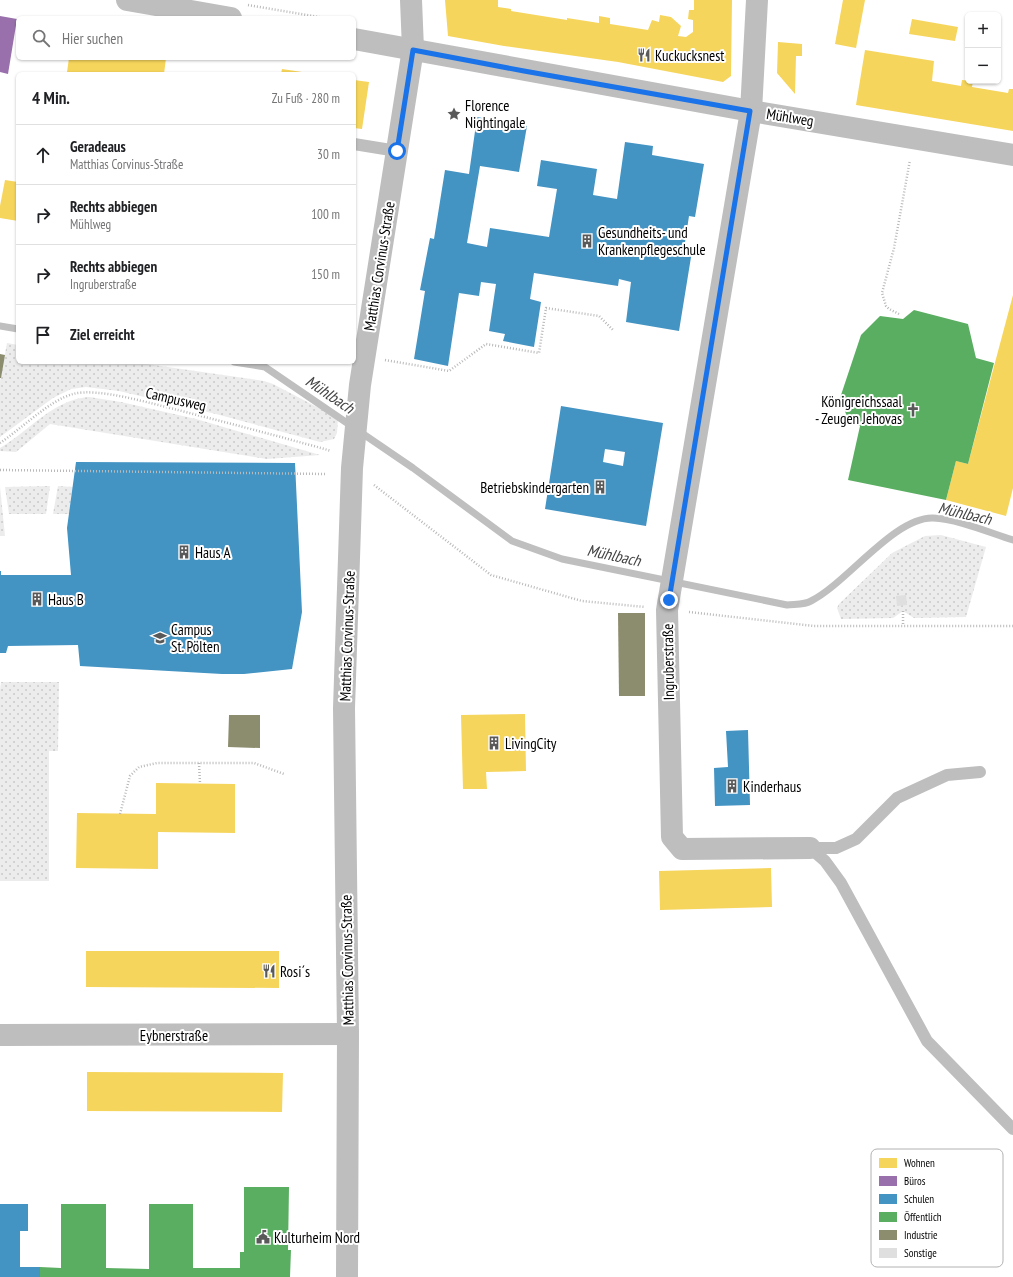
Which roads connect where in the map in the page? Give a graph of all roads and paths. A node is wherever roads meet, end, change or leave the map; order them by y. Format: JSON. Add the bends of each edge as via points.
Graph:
{"nodes":[{"id":1,"x":127,"y":0,"type":"edge"},
{"id":2,"x":411,"y":0,"type":"edge"},
{"id":3,"x":757,"y":0,"type":"edge"},
{"id":4,"x":236,"y":11,"type":"edge"},
{"id":5,"x":300,"y":16,"type":"edge"},
{"id":6,"x":356,"y":39,"type":"edge"},
{"id":7,"x":413,"y":50,"type":"junction"},
{"id":8,"x":750,"y":111,"type":"junction"},
{"id":9,"x":914,"y":138,"type":"junction"},
{"id":10,"x":356,"y":144,"type":"edge"},
{"id":11,"x":397,"y":151,"type":"junction"},
{"id":12,"x":1013,"y":155,"type":"edge"},
{"id":13,"x":899,"y":314,"type":"dead end"},
{"id":14,"x":614,"y":331,"type":"dead end"},
{"id":15,"x":364,"y":357,"type":"junction"},
{"id":16,"x":0,"y":443,"type":"edge"},
{"id":17,"x":352,"y":468,"type":"junction"},
{"id":18,"x":0,"y":470,"type":"edge"},
{"id":19,"x":326,"y":474,"type":"dead end"},
{"id":20,"x":903,"y":611,"type":"dead end"},
{"id":21,"x":903,"y":625,"type":"dead end"},
{"id":22,"x":199,"y":763,"type":"junction"},
{"id":23,"x":980,"y":772,"type":"dead end"},
{"id":24,"x":284,"y":774,"type":"dead end"},
{"id":25,"x":200,"y":784,"type":"dead end"},
{"id":26,"x":120,"y":814,"type":"dead end"},
{"id":27,"x":810,"y":848,"type":"junction"},
{"id":28,"x":348,"y":1034,"type":"junction"},
{"id":29,"x":0,"y":1035,"type":"edge"},
{"id":30,"x":1013,"y":1129,"type":"edge"},
{"id":31,"x":347,"y":1277,"type":"edge"}],
"edges":[{"from":1,"to":4,"type":"street"},
{"from":2,"to":7,"type":"street","name":"Matthias Corvinus-Straße"},
{"from":3,"to":8,"type":"street","name":"Ingruberstraße"},
{"from":4,"to":5,"type":"path"},
{"from":6,"to":7,"type":"street","name":"Mühlweg"},
{"from":7,"to":8,"type":"street","name":"Mühlweg"},
{"from":7,"to":11,"type":"street","name":"Matthias Corvinus-Straße"},
{"from":8,"to":9,"type":"street","name":"Mühlweg"},
{"from":8,"to":27,"type":"street","name":"Ingruberstraße","via":[[667,610],[672,837],[682,849]]},
{"from":9,"to":12,"type":"street","name":"Mühlweg"},
{"from":9,"to":13,"type":"path","via":[[894,248],[882,293],[889,310]]},
{"from":10,"to":11,"type":"lane"},
{"from":11,"to":15,"type":"street","name":"Matthias Corvinus-Straße"},
{"from":14,"to":15,"type":"path","via":[[599,316],[546,308],[539,353],[486,344],[449,371]]},
{"from":15,"to":17,"type":"street","name":"Matthias Corvinus-Straße"},
{"from":16,"to":17,"type":"path","name":"Campusweg","via":[[65,397],[90,392],[154,404],[326,449]]},
{"from":17,"to":28,"type":"street","name":"Matthias Corvinus-Straße","via":[[344,708]]},
{"from":18,"to":19,"type":"path"},
{"from":20,"to":21,"type":"path"},
{"from":22,"to":24,"type":"path","via":[[254,763]]},
{"from":22,"to":25,"type":"path"},
{"from":22,"to":26,"type":"path","via":[[157,763],[139,767],[130,776]]},
{"from":23,"to":27,"type":"lane","via":[[947,775],[897,798],[856,839],[836,848]]},
{"from":27,"to":30,"type":"lane","via":[[825,861],[842,883],[927,1041]]},
{"from":28,"to":29,"type":"street","name":"Eybnerstraße"},
{"from":28,"to":31,"type":"street","name":"Matthias Corvinus-Straße"}]}
